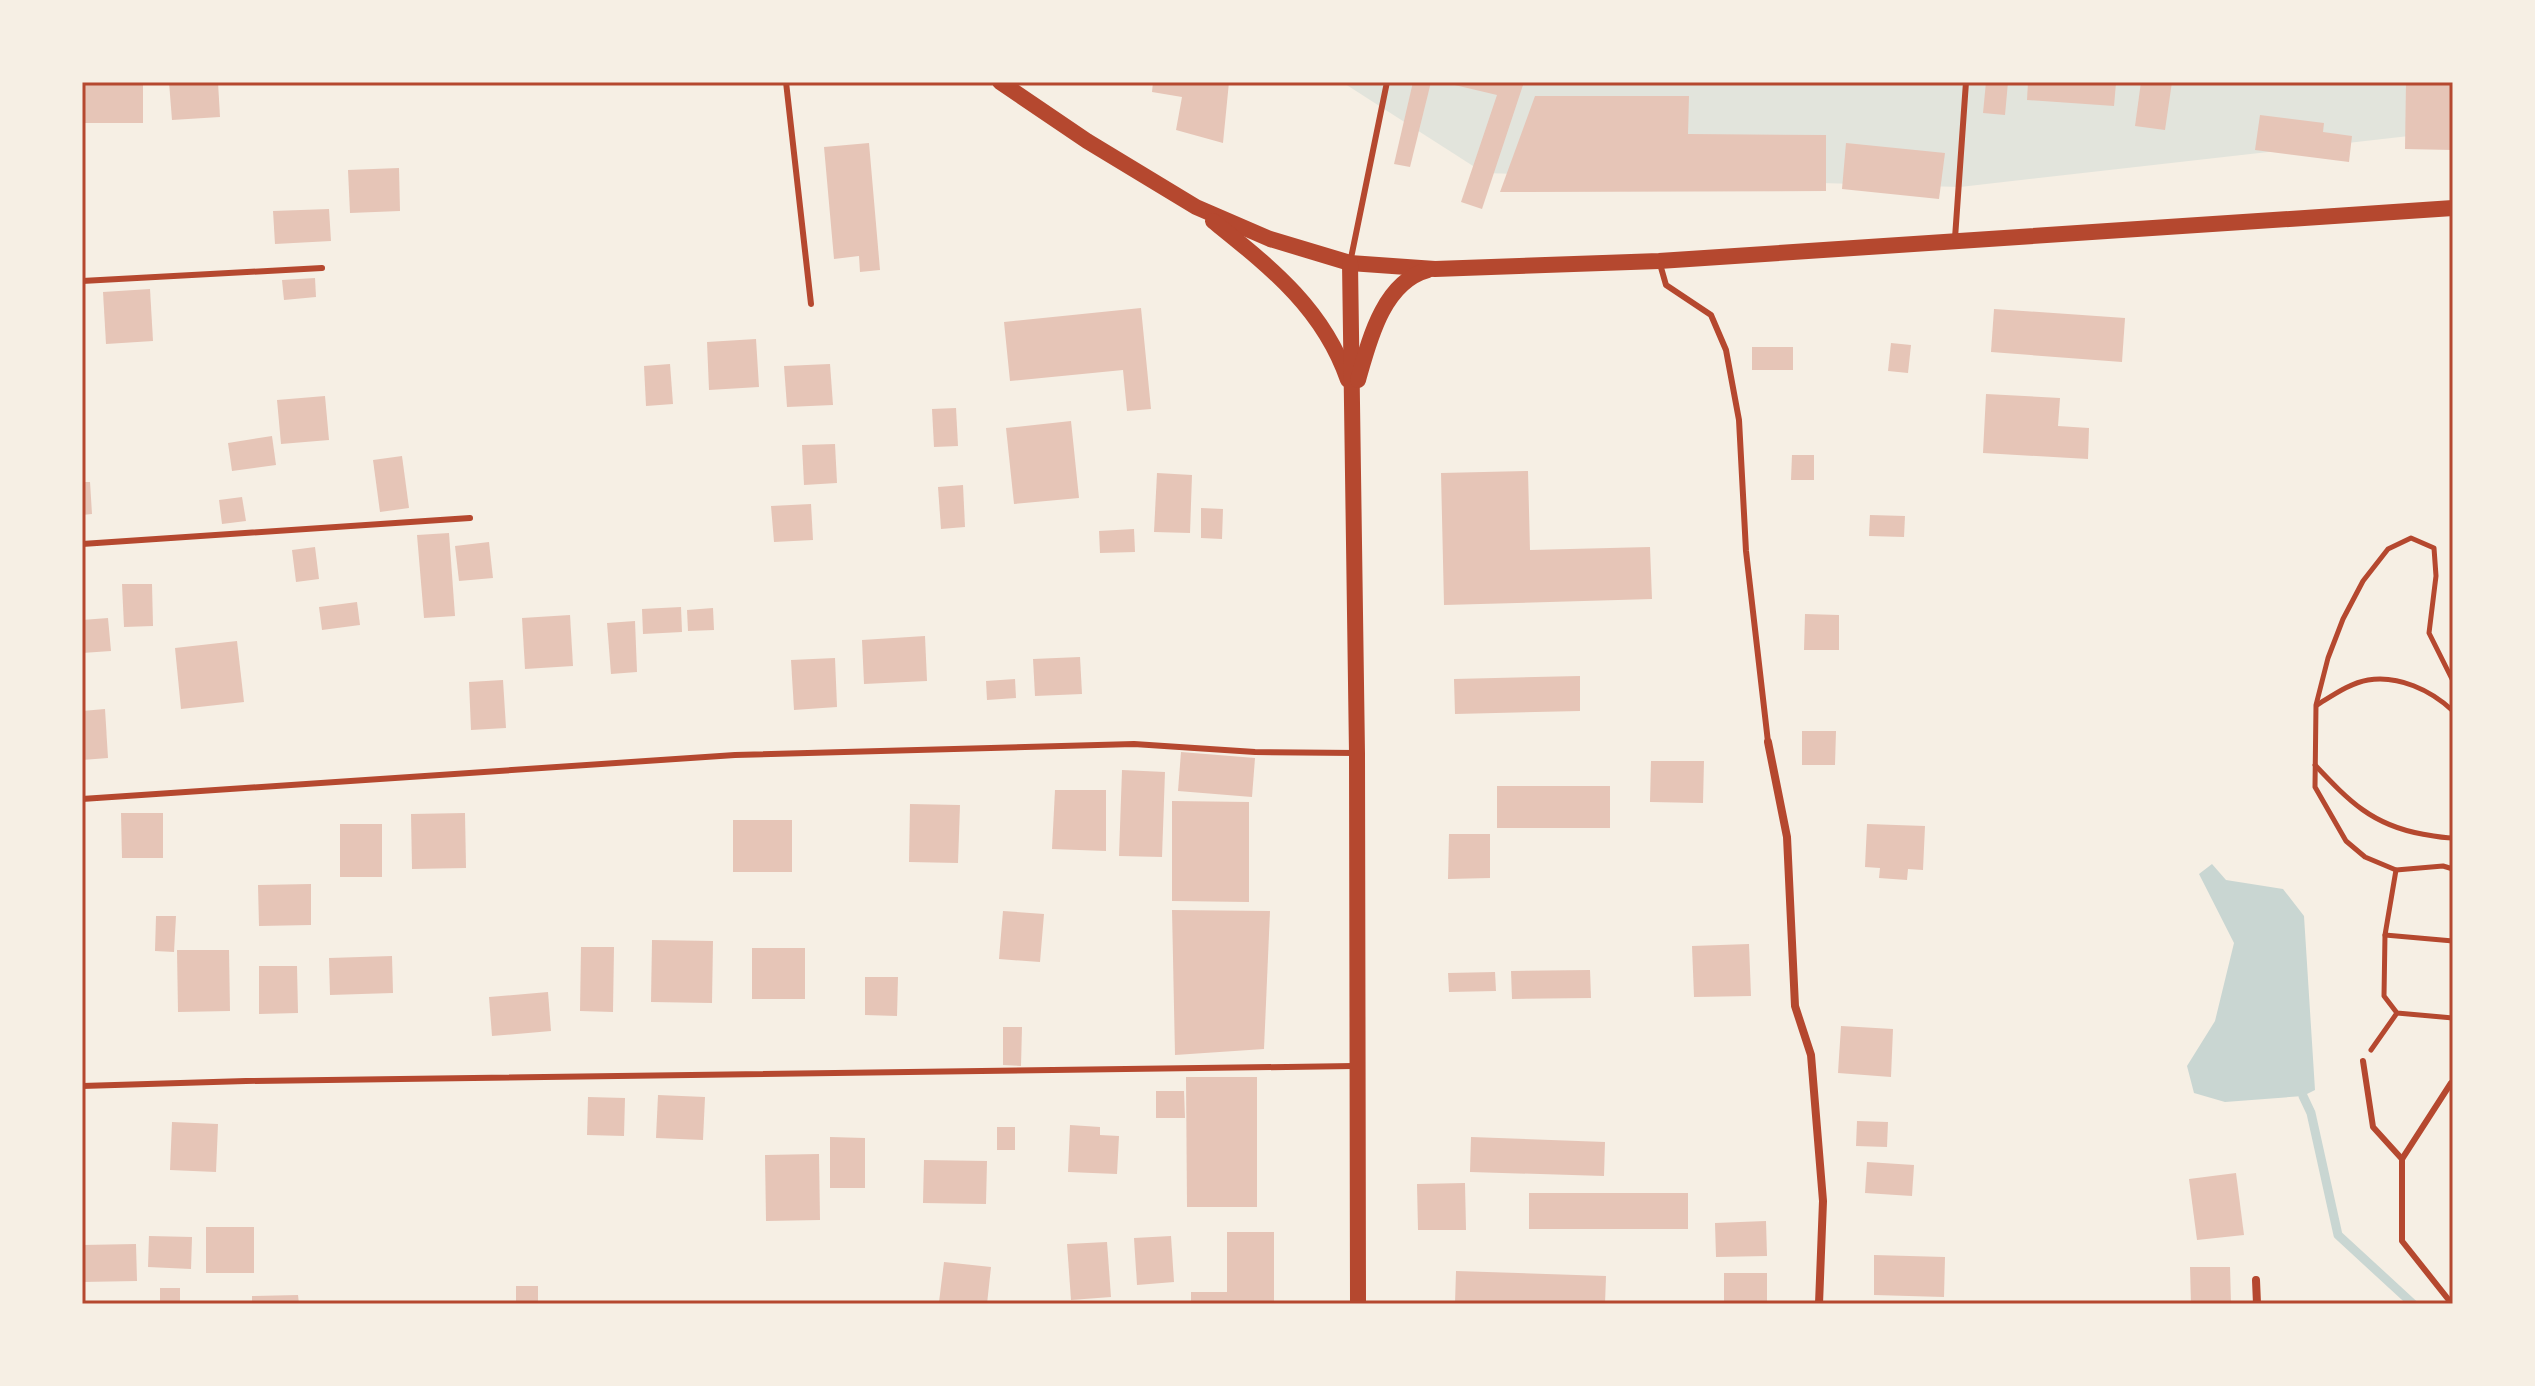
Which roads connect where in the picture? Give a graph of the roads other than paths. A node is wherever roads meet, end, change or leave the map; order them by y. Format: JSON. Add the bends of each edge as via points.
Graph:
{"nodes":[{"id":1,"x":786,"y":82,"type":"edge"},
{"id":2,"x":1000,"y":82,"type":"edge"},
{"id":3,"x":1387,"y":82,"type":"edge"},
{"id":4,"x":1966,"y":82,"type":"edge"},
{"id":5,"x":1196,"y":207,"type":"junction"},
{"id":6,"x":2453,"y":208,"type":"edge"},
{"id":7,"x":1955,"y":241,"type":"junction"},
{"id":8,"x":1659,"y":261,"type":"junction"},
{"id":9,"x":1350,"y":263,"type":"junction"},
{"id":10,"x":322,"y":268,"type":"dead end"},
{"id":11,"x":1435,"y":269,"type":"junction"},
{"id":12,"x":82,"y":281,"type":"edge"},
{"id":13,"x":811,"y":304,"type":"dead end"},
{"id":14,"x":1354,"y":397,"type":"junction"},
{"id":15,"x":470,"y":518,"type":"dead end"},
{"id":16,"x":82,"y":544,"type":"edge"},
{"id":17,"x":1768,"y":742,"type":"joint"},
{"id":18,"x":1357,"y":753,"type":"junction"},
{"id":19,"x":82,"y":799,"type":"edge"},
{"id":20,"x":2363,"y":1061,"type":"road end"},
{"id":21,"x":1358,"y":1066,"type":"junction"},
{"id":22,"x":2453,"y":1084,"type":"edge"},
{"id":23,"x":82,"y":1086,"type":"edge"},
{"id":24,"x":2402,"y":1159,"type":"junction"},
{"id":25,"x":2256,"y":1280,"type":"dead end"},
{"id":26,"x":1358,"y":1304,"type":"edge"},
{"id":27,"x":1819,"y":1304,"type":"edge"},
{"id":28,"x":2257,"y":1304,"type":"edge"},
{"id":29,"x":2452,"y":1304,"type":"edge"}],
"edges":[{"from":1,"to":13,"type":"lane"},
{"from":2,"to":5,"type":"main road"},
{"from":3,"to":9,"type":"lane"},
{"from":4,"to":7,"type":"lane"},
{"from":5,"to":9,"type":"main road","via":[[1270,239]]},
{"from":5,"to":14,"type":"main road","via":[[1276,271],[1321,324]]},
{"from":6,"to":7,"type":"main road"},
{"from":7,"to":8,"type":"main road"},
{"from":8,"to":11,"type":"main road"},
{"from":8,"to":17,"type":"lane","via":[[1666,285],[1711,315],[1726,350],[1739,420],[1746,551]]},
{"from":9,"to":11,"type":"main road"},
{"from":9,"to":14,"type":"main road"},
{"from":10,"to":12,"type":"lane"},
{"from":11,"to":14,"type":"main road","via":[[1405,281],[1385,308]]},
{"from":14,"to":18,"type":"main road"},
{"from":15,"to":16,"type":"lane"},
{"from":17,"to":27,"type":"street","via":[[1787,837],[1795,1006],[1811,1055],[1823,1201]]},
{"from":18,"to":19,"type":"lane","via":[[1134,744],[751,755]]},
{"from":18,"to":21,"type":"main road"},
{"from":20,"to":24,"type":"lane","via":[[2373,1127]]},
{"from":21,"to":23,"type":"lane"},
{"from":21,"to":26,"type":"main road"},
{"from":22,"to":24,"type":"lane"},
{"from":24,"to":29,"type":"lane","via":[[2402,1241]]},
{"from":25,"to":28,"type":"street"}]}
